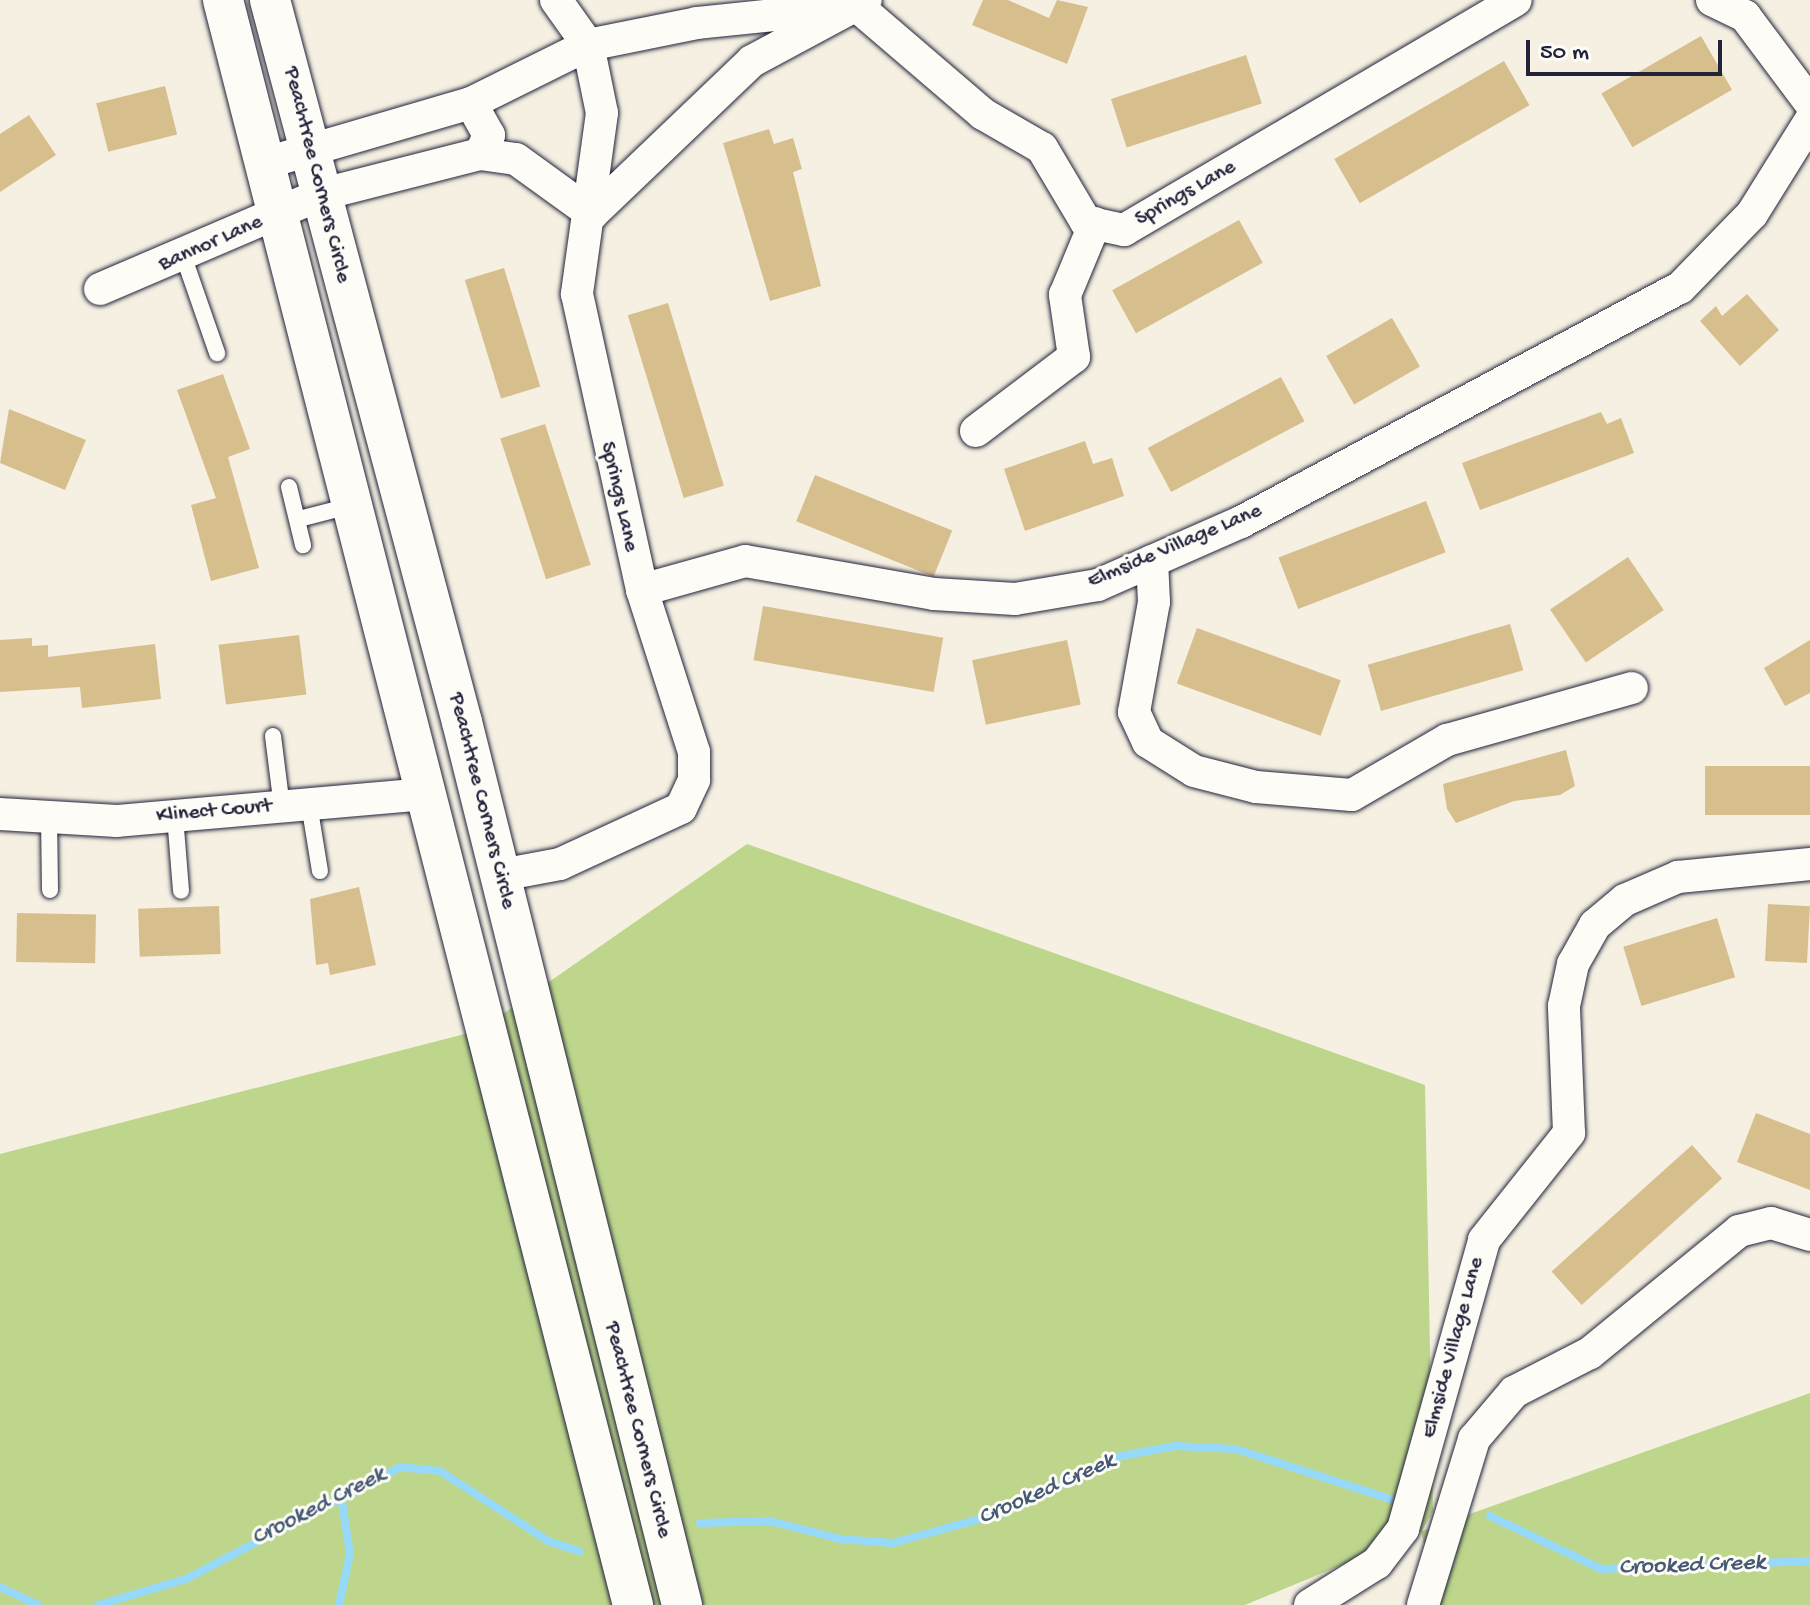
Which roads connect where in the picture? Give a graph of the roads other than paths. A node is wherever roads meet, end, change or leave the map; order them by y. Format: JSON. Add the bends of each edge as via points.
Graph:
{"nodes":[{"id":1,"x":223,"y":0,"type":"edge"},
{"id":2,"x":270,"y":0,"type":"edge"},
{"id":3,"x":556,"y":0,"type":"edge"},
{"id":4,"x":1516,"y":0,"type":"edge"},
{"id":5,"x":1712,"y":0,"type":"edge"},
{"id":6,"x":857,"y":3,"type":"edge"},
{"id":7,"x":588,"y":45,"type":"junction"},
{"id":8,"x":471,"y":103,"type":"junction"},
{"id":9,"x":1810,"y":103,"type":"edge"},
{"id":10,"x":1810,"y":121,"type":"edge"},
{"id":11,"x":310,"y":149,"type":"junction"},
{"id":12,"x":480,"y":154,"type":"junction"},
{"id":13,"x":269,"y":162,"type":"junction"},
{"id":14,"x":319,"y":195,"type":"junction"},
{"id":15,"x":282,"y":213,"type":"junction"},
{"id":16,"x":592,"y":214,"type":"junction"},
{"id":17,"x":1095,"y":223,"type":"junction"},
{"id":18,"x":184,"y":258,"type":"junction"},
{"id":19,"x":100,"y":289,"type":"dead end"},
{"id":20,"x":217,"y":353,"type":"dead end"},
{"id":21,"x":976,"y":431,"type":"dead end"},
{"id":22,"x":289,"y":487,"type":"dead end"},
{"id":23,"x":355,"y":504,"type":"junction"},
{"id":24,"x":299,"y":519,"type":"junction"},
{"id":25,"x":303,"y":545,"type":"dead end"},
{"id":26,"x":1152,"y":561,"type":"junction"},
{"id":27,"x":642,"y":590,"type":"junction"},
{"id":28,"x":1632,"y":688,"type":"dead end"},
{"id":29,"x":273,"y":736,"type":"dead end"},
{"id":30,"x":427,"y":794,"type":"junction"},
{"id":31,"x":295,"y":806,"type":"junction"},
{"id":32,"x":0,"y":814,"type":"edge"},
{"id":33,"x":175,"y":816,"type":"junction"},
{"id":34,"x":49,"y":817,"type":"junction"},
{"id":35,"x":1810,"y":864,"type":"edge"},
{"id":36,"x":320,"y":871,"type":"dead end"},
{"id":37,"x":501,"y":875,"type":"junction"},
{"id":38,"x":50,"y":890,"type":"dead end"},
{"id":39,"x":181,"y":891,"type":"dead end"},
{"id":40,"x":1810,"y":1235,"type":"edge"},
{"id":41,"x":1383,"y":1557,"type":"junction"},
{"id":42,"x":1427,"y":1588,"type":"edge"},
{"id":43,"x":633,"y":1605,"type":"edge"},
{"id":44,"x":682,"y":1605,"type":"edge"},
{"id":45,"x":1310,"y":1605,"type":"edge"}],
"edges":[{"from":1,"to":13,"type":"street","name":"Peachtree Corners Circle"},
{"from":2,"to":11,"type":"street","name":"Peachtree Corners Circle"},
{"from":3,"to":7,"type":"street","name":"Springs Lane"},
{"from":4,"to":17,"type":"street","name":"Springs Lane","via":[[1124,230]]},
{"from":5,"to":9,"type":"street","via":[[1745,16]]},
{"from":6,"to":7,"type":"street","via":[[697,23]]},
{"from":6,"to":16,"type":"street","via":[[752,61]]},
{"from":6,"to":17,"type":"street","via":[[983,114],[1042,148],[1086,222]]},
{"from":7,"to":8,"type":"street"},
{"from":7,"to":16,"type":"street","name":"Springs Lane","via":[[602,113]]},
{"from":8,"to":11,"type":"street"},
{"from":8,"to":12,"type":"street","via":[[489,135]]},
{"from":10,"to":26,"type":"street","name":"Elmside Village Lane","via":[[1752,214],[1680,288],[1241,522]]},
{"from":11,"to":13,"type":"street"},
{"from":11,"to":14,"type":"street","name":"Peachtree Corners Circle"},
{"from":12,"to":14,"type":"street"},
{"from":12,"to":16,"type":"street","via":[[516,159]]},
{"from":13,"to":15,"type":"street","name":"Peachtree Corners Circle"},
{"from":14,"to":15,"type":"street","name":"Bannor Lane"},
{"from":14,"to":37,"type":"street","name":"Peachtree Corners Circle"},
{"from":15,"to":18,"type":"street","name":"Bannor Lane"},
{"from":15,"to":23,"type":"street","name":"Peachtree Corners Circle"},
{"from":16,"to":27,"type":"street","name":"Springs Lane","via":[[577,294]]},
{"from":17,"to":21,"type":"street","via":[[1065,295],[1074,357]]},
{"from":18,"to":19,"type":"street","name":"Bannor Lane"},
{"from":18,"to":20,"type":"lane"},
{"from":22,"to":24,"type":"lane"},
{"from":23,"to":24,"type":"lane"},
{"from":23,"to":30,"type":"street","name":"Peachtree Corners Circle"},
{"from":24,"to":25,"type":"lane"},
{"from":26,"to":27,"type":"street","name":"Elmside Village Lane","via":[[1098,585],[1015,599],[934,594],[745,561]]},
{"from":26,"to":28,"type":"street","via":[[1154,602],[1134,712],[1148,742],[1194,771],[1256,787],[1352,795],[1447,740]]},
{"from":27,"to":37,"type":"street","via":[[694,752],[694,780],[681,808],[560,864]]},
{"from":29,"to":31,"type":"lane"},
{"from":30,"to":31,"type":"street","name":"Klinect Court"},
{"from":30,"to":43,"type":"street","name":"Peachtree Corners Circle"},
{"from":31,"to":33,"type":"street","name":"Klinect Court"},
{"from":31,"to":36,"type":"lane"},
{"from":32,"to":34,"type":"street","name":"Klinect Court"},
{"from":33,"to":34,"type":"street","name":"Klinect Court"},
{"from":33,"to":39,"type":"lane"},
{"from":34,"to":38,"type":"lane"},
{"from":35,"to":41,"type":"street","name":"Elmside Village Lane","via":[[1678,877],[1625,900],[1595,925],[1573,964],[1564,1006],[1569,1133],[1484,1240],[1413,1499]]},
{"from":37,"to":44,"type":"street","name":"Peachtree Corners Circle"},
{"from":40,"to":42,"type":"street","via":[[1771,1223],[1739,1231],[1590,1353],[1514,1392],[1474,1439]]},
{"from":41,"to":42,"type":"street"},
{"from":41,"to":45,"type":"street"}]}
